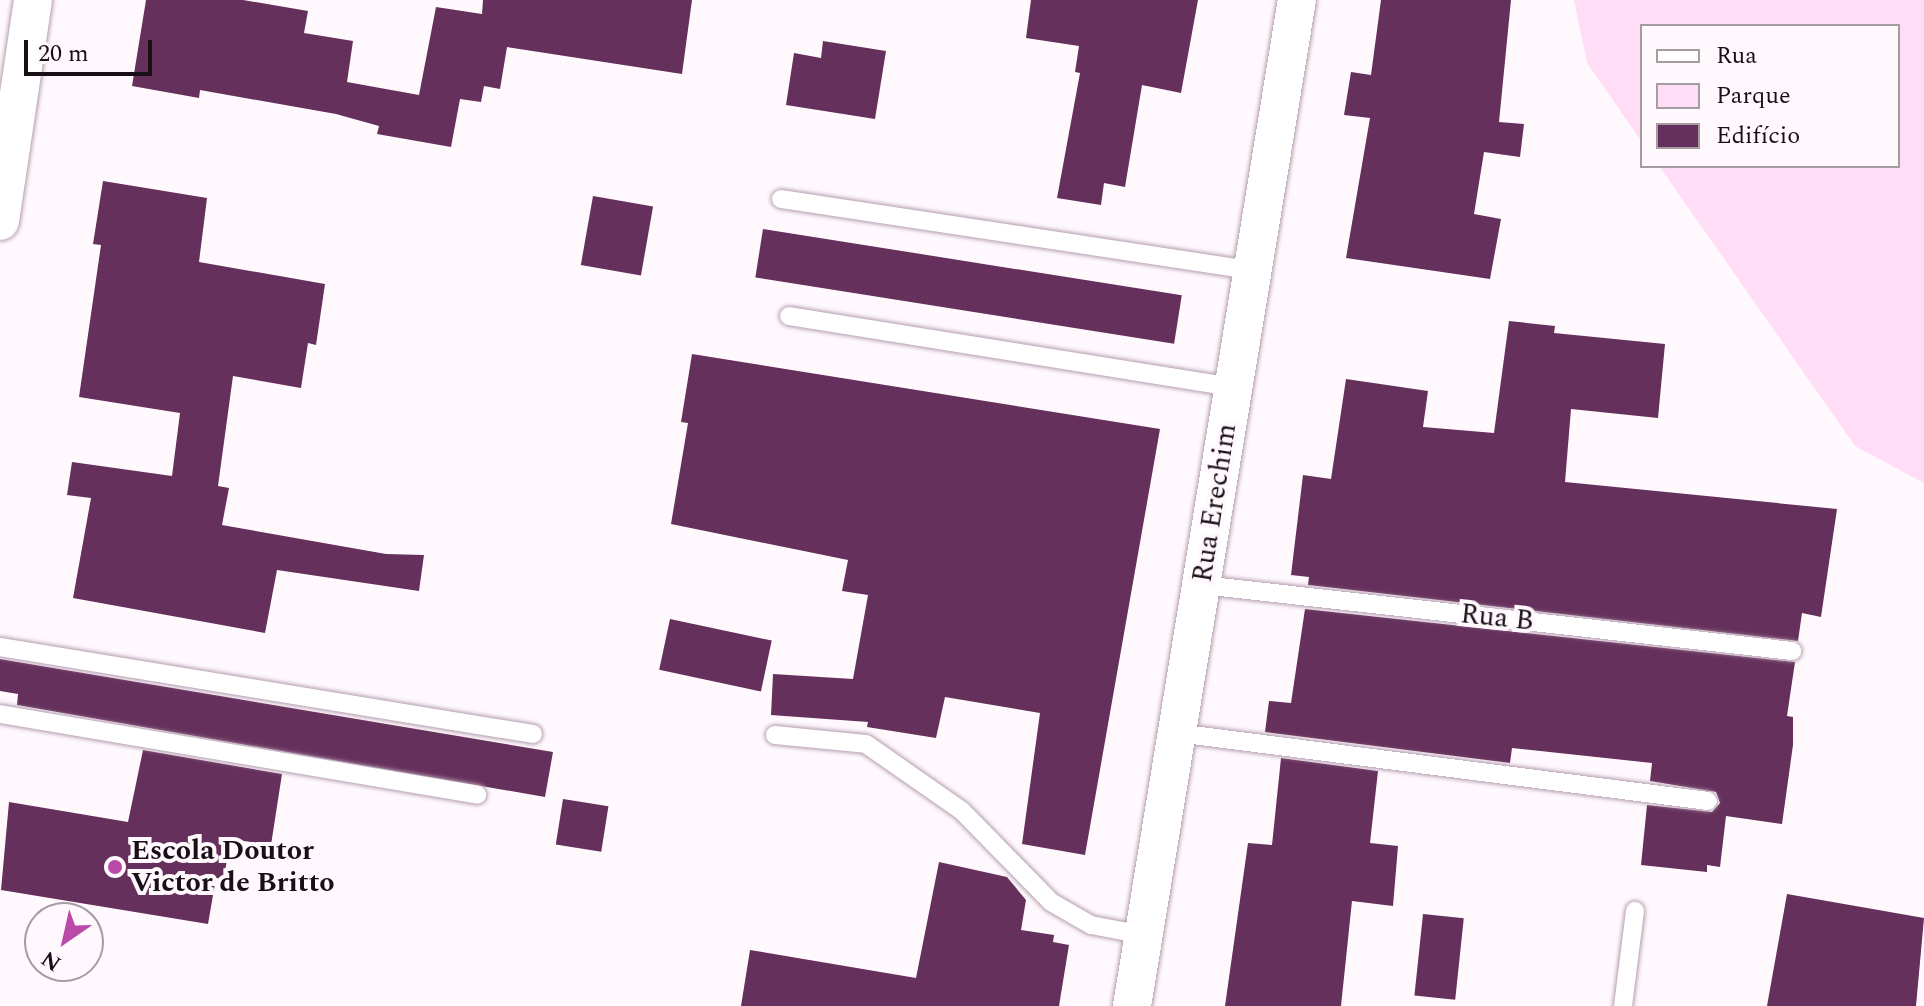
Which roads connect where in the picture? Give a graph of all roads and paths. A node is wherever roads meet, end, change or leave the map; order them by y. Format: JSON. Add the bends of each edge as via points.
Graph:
{"nodes":[{"id":1,"x":33,"y":0,"type":"edge"},
{"id":2,"x":1297,"y":0,"type":"edge"},
{"id":3,"x":14,"y":36,"type":"edge"},
{"id":4,"x":781,"y":199,"type":"dead end"},
{"id":5,"x":0,"y":221,"type":"edge"},
{"id":6,"x":1252,"y":270,"type":"junction"},
{"id":7,"x":789,"y":316,"type":"dead end"},
{"id":8,"x":1234,"y":387,"type":"junction"},
{"id":9,"x":1202,"y":585,"type":"junction"},
{"id":10,"x":0,"y":647,"type":"edge"},
{"id":11,"x":1792,"y":651,"type":"dead end"},
{"id":12,"x":0,"y":714,"type":"edge"},
{"id":13,"x":1177,"y":733,"type":"junction"},
{"id":14,"x":533,"y":734,"type":"dead end"},
{"id":15,"x":775,"y":735,"type":"dead end"},
{"id":16,"x":477,"y":795,"type":"dead end"},
{"id":17,"x":1708,"y":801,"type":"dead end"},
{"id":18,"x":1635,"y":911,"type":"dead end"},
{"id":19,"x":1144,"y":935,"type":"junction"},
{"id":20,"x":1132,"y":1006,"type":"edge"},
{"id":21,"x":1623,"y":1006,"type":"edge"}],
"edges":[{"from":1,"to":3,"type":"street"},
{"from":2,"to":6,"type":"street","name":"Rua Erechim"},
{"from":3,"to":5,"type":"street"},
{"from":4,"to":6,"type":"lane"},
{"from":6,"to":8,"type":"street","name":"Rua Erechim"},
{"from":7,"to":8,"type":"lane"},
{"from":8,"to":9,"type":"street","name":"Rua Erechim"},
{"from":9,"to":11,"type":"lane","name":"Rua B"},
{"from":9,"to":13,"type":"street","name":"Rua Erechim"},
{"from":10,"to":14,"type":"lane"},
{"from":12,"to":16,"type":"lane"},
{"from":13,"to":17,"type":"lane"},
{"from":13,"to":19,"type":"street","name":"Rua Erechim"},
{"from":15,"to":19,"type":"lane","via":[[866,744],[962,811],[1051,902],[1091,925]]},
{"from":18,"to":21,"type":"lane"},
{"from":19,"to":20,"type":"street","name":"Rua Erechim"}]}
